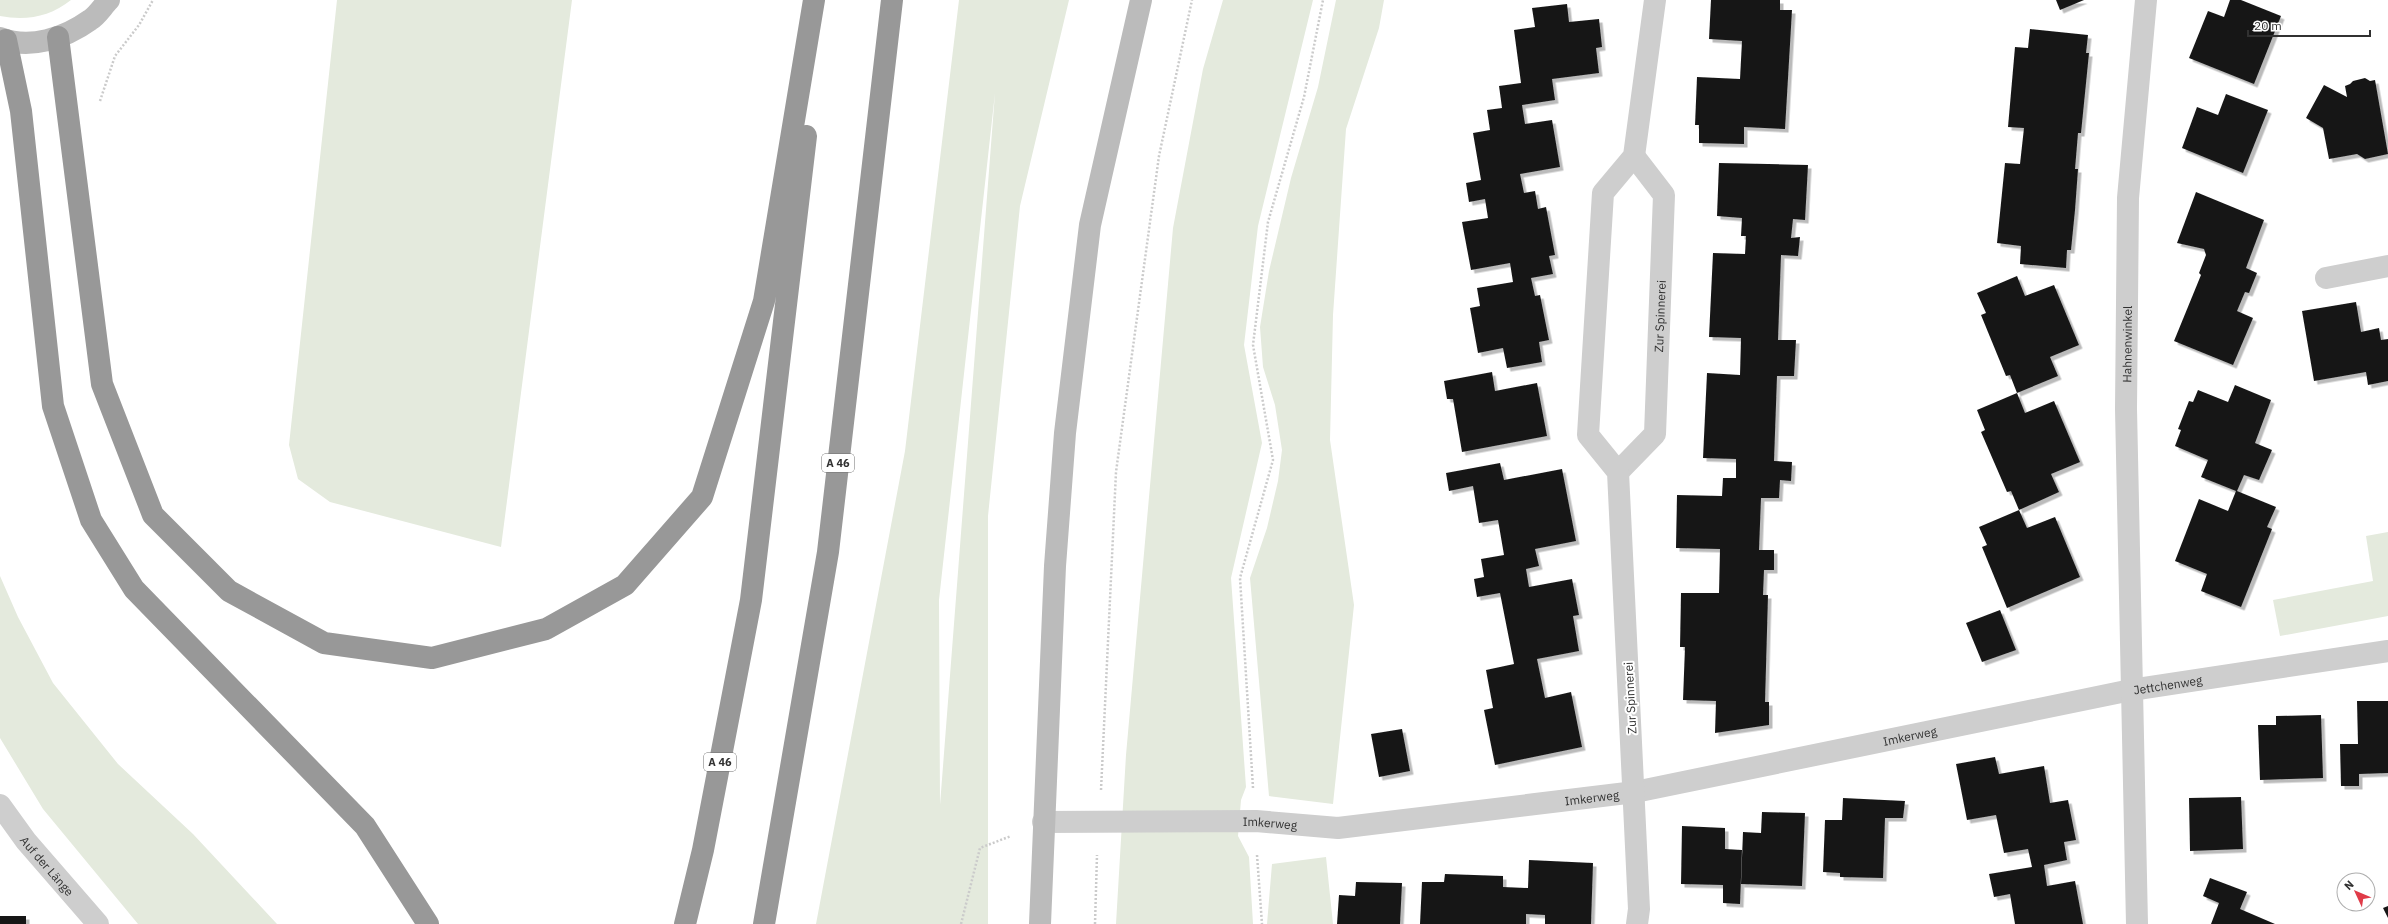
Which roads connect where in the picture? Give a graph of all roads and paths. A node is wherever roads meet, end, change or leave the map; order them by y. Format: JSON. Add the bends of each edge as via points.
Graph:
{"nodes":[{"id":1,"x":109,"y":0,"type":"edge"},
{"id":2,"x":814,"y":0,"type":"edge"},
{"id":3,"x":822,"y":0,"type":"edge"},
{"id":4,"x":892,"y":0,"type":"edge"},
{"id":5,"x":1140,"y":0,"type":"edge"},
{"id":6,"x":1192,"y":0,"type":"edge"},
{"id":7,"x":1322,"y":0,"type":"edge"},
{"id":8,"x":1655,"y":0,"type":"edge"},
{"id":9,"x":2146,"y":0,"type":"edge"},
{"id":10,"x":58,"y":38,"type":"junction"},
{"id":11,"x":3,"y":39,"type":"edge"},
{"id":12,"x":1634,"y":156,"type":"junction"},
{"id":13,"x":2388,"y":266,"type":"edge"},
{"id":14,"x":2326,"y":278,"type":"dead end"},
{"id":15,"x":1618,"y":472,"type":"junction"},
{"id":16,"x":2388,"y":651,"type":"edge"},
{"id":17,"x":2131,"y":690,"type":"junction"},
{"id":18,"x":1635,"y":792,"type":"junction"},
{"id":19,"x":0,"y":805,"type":"edge"},
{"id":20,"x":1256,"y":821,"type":"junction"},
{"id":21,"x":1044,"y":822,"type":"junction"},
{"id":22,"x":1099,"y":822,"type":"junction"},
{"id":23,"x":98,"y":924,"type":"edge"},
{"id":24,"x":428,"y":924,"type":"edge"},
{"id":25,"x":686,"y":924,"type":"edge"},
{"id":26,"x":764,"y":924,"type":"edge"},
{"id":27,"x":961,"y":924,"type":"edge"},
{"id":28,"x":1040,"y":924,"type":"edge"},
{"id":29,"x":1094,"y":924,"type":"edge"},
{"id":30,"x":1262,"y":924,"type":"edge"},
{"id":31,"x":1637,"y":924,"type":"edge"},
{"id":32,"x":2137,"y":924,"type":"edge"}],
"edges":[{"from":1,"to":10,"type":"main road","via":[[91,20]]},
{"from":2,"to":10,"type":"highway","via":[[764,301],[702,497],[624,585],[546,629],[432,658],[324,643],[229,591],[153,515],[102,384]]},
{"from":3,"to":25,"type":"highway","number":"A 46","via":[[751,600],[703,850]]},
{"from":4,"to":26,"type":"highway","number":"A 46","via":[[828,552]]},
{"from":5,"to":21,"type":"main road","via":[[1090,225],[1066,425],[1056,566]]},
{"from":6,"to":22,"type":"path","via":[[1159,156],[1116,472]]},
{"from":7,"to":20,"type":"path","via":[[1304,97],[1268,222],[1253,345],[1273,460],[1240,578]]},
{"from":8,"to":12,"type":"street"},
{"from":9,"to":17,"type":"street","name":"Hahnenwinkel","via":[[2128,198],[2126,409]]},
{"from":10,"to":11,"type":"main road","via":[[24,42]]},
{"from":11,"to":24,"type":"highway","via":[[21,111],[53,406],[91,520],[134,589],[364,826]]},
{"from":12,"to":15,"type":"street","via":[[1603,193],[1588,435]]},
{"from":12,"to":15,"type":"street","name":"Zur Spinnerei","via":[[1664,195],[1655,434]]},
{"from":13,"to":14,"type":"street"},
{"from":15,"to":18,"type":"street","name":"Zur Spinnerei"},
{"from":16,"to":17,"type":"street","name":"Jettchenweg"},
{"from":17,"to":18,"type":"street","name":"Imkerweg"},
{"from":17,"to":32,"type":"street","name":"Jettchenweg"},
{"from":18,"to":20,"type":"street","name":"Imkerweg","via":[[1338,828]]},
{"from":18,"to":31,"type":"street","name":"Zur Spinnerei","via":[[1639,909]]},
{"from":19,"to":23,"type":"street","name":"Auf der Länge","via":[[26,841]]},
{"from":20,"to":22,"type":"street","name":"Imkerweg"},
{"from":20,"to":30,"type":"path"},
{"from":21,"to":22,"type":"street","name":"Imkerweg"},
{"from":21,"to":27,"type":"path","via":[[980,848]]},
{"from":21,"to":28,"type":"main road"},
{"from":22,"to":29,"type":"path"}]}
